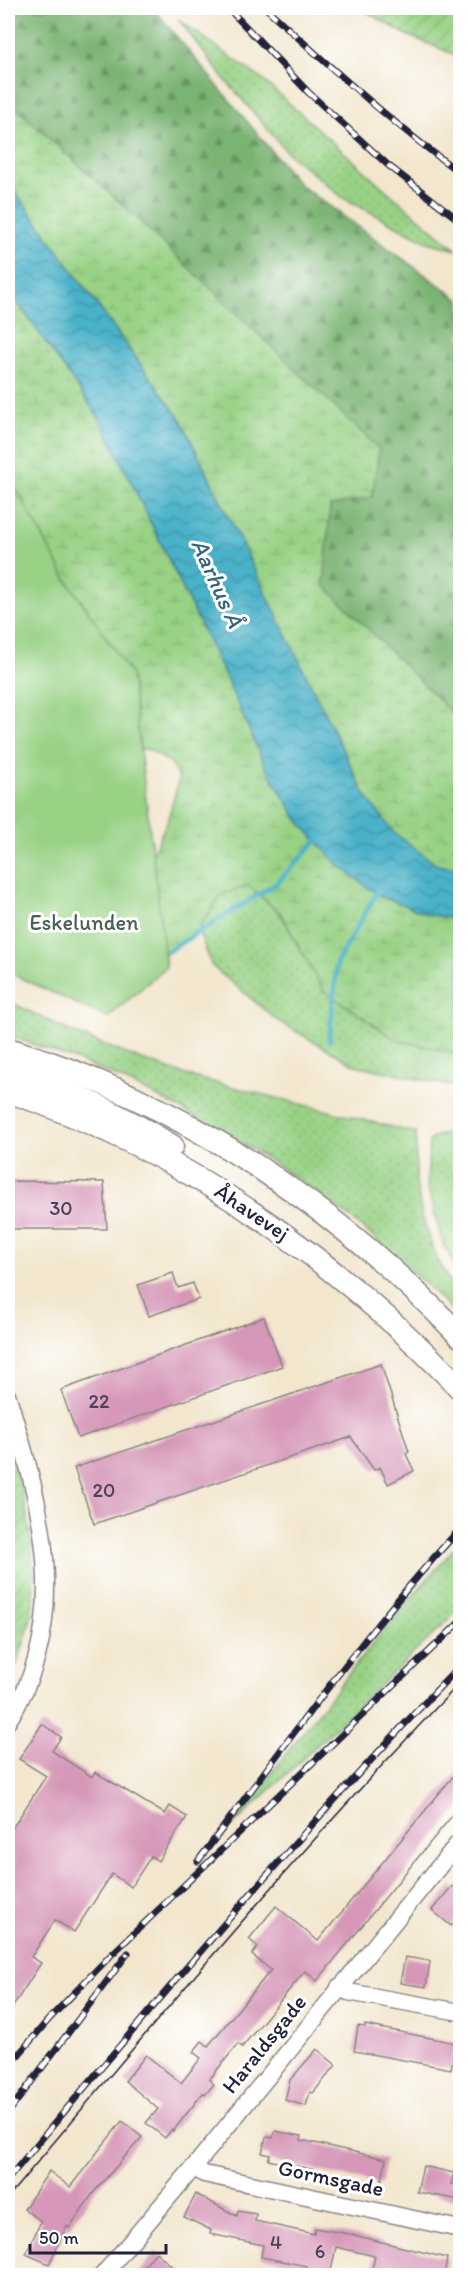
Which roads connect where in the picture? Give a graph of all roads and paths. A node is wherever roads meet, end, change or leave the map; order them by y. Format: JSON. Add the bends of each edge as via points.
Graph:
{"nodes":[{"id":1,"x":8,"y":1049,"type":"edge"},
{"id":2,"x":8,"y":1070,"type":"edge"},
{"id":3,"x":8,"y":1091,"type":"edge"},
{"id":4,"x":328,"y":1266,"type":"junction"},
{"id":5,"x":460,"y":1336,"type":"edge"},
{"id":6,"x":460,"y":1388,"type":"edge"},
{"id":7,"x":9,"y":1406,"type":"edge"},
{"id":8,"x":8,"y":1721,"type":"edge"},
{"id":9,"x":460,"y":1841,"type":"edge"},
{"id":10,"x":339,"y":1987,"type":"junction"},
{"id":11,"x":460,"y":2012,"type":"edge"},
{"id":12,"x":194,"y":2167,"type":"junction"},
{"id":13,"x":460,"y":2229,"type":"edge"},
{"id":14,"x":102,"y":2276,"type":"edge"}],
"edges":[{"from":1,"to":5,"type":"main road","name":"Åhavevej","via":[[121,1092],[254,1164],[354,1236],[403,1278]]},
{"from":2,"to":4,"type":"main road","via":[[104,1108],[196,1161]]},
{"from":3,"to":4,"type":"main road","name":"Åhavevej","via":[[105,1128],[188,1171],[279,1229]]},
{"from":4,"to":6,"type":"main road","name":"Åhavevej","via":[[421,1347]]},
{"from":7,"to":8,"type":"street","via":[[36,1493],[46,1586],[44,1622],[35,1664]]},
{"from":9,"to":10,"type":"street","name":"Haraldsgade"},
{"from":10,"to":11,"type":"street","via":[[348,1992]]},
{"from":10,"to":12,"type":"street","name":"Haraldsgade"},
{"from":12,"to":13,"type":"street","name":"Gormsgade","via":[[204,2174]]},
{"from":12,"to":14,"type":"street","name":"Haraldsgade"}]}
